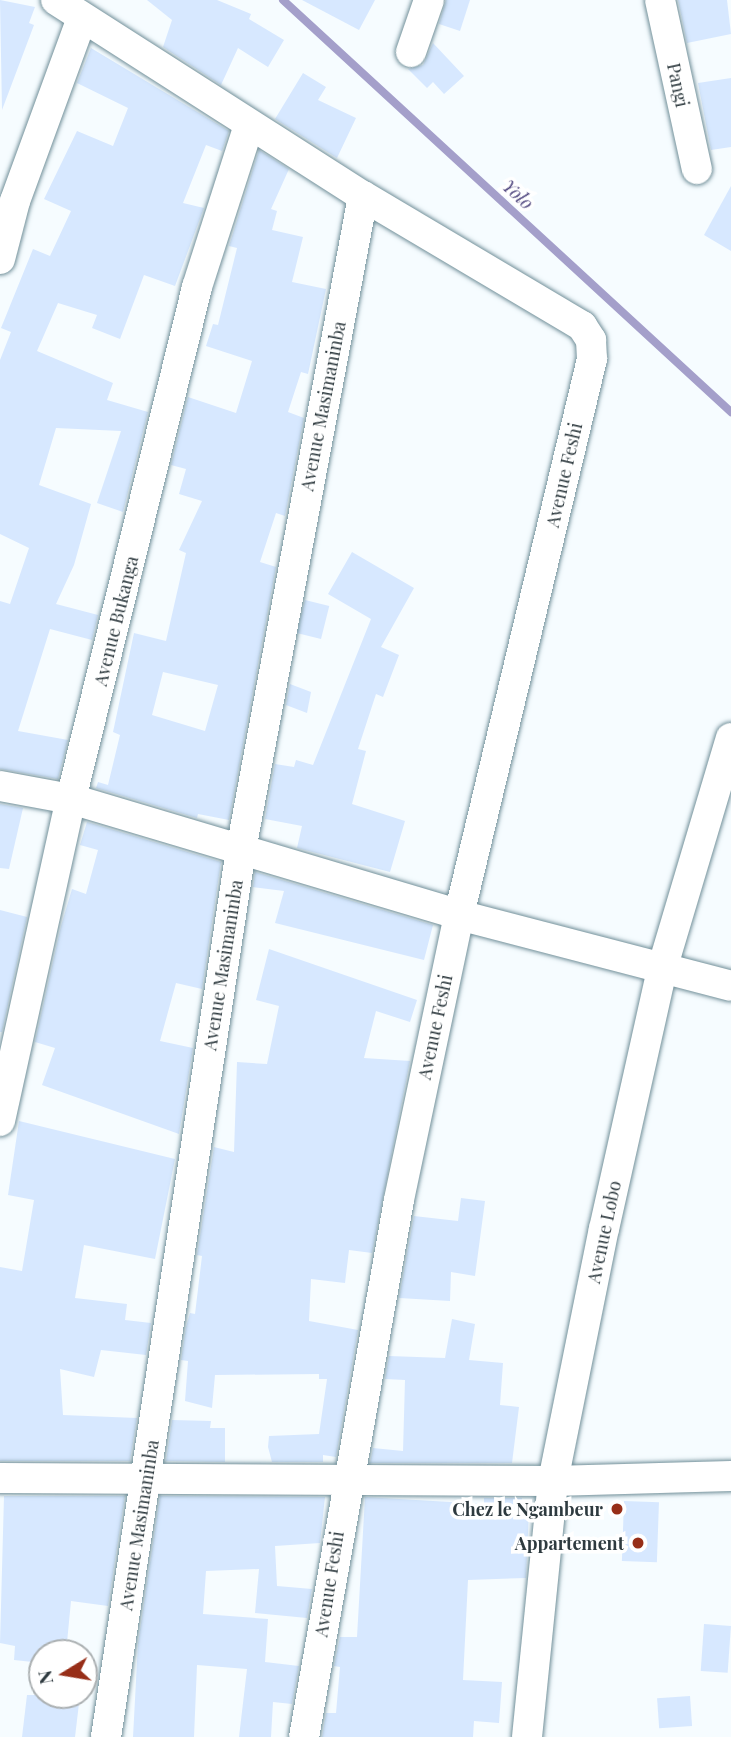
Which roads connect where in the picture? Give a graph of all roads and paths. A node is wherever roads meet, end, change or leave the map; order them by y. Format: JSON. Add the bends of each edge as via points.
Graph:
{"nodes":[{"id":1,"x":56,"y":0,"type":"edge"},
{"id":2,"x":429,"y":0,"type":"edge"},
{"id":3,"x":660,"y":0,"type":"edge"},
{"id":4,"x":82,"y":18,"type":"junction"},
{"id":5,"x":411,"y":52,"type":"dead end"},
{"id":6,"x":249,"y":125,"type":"junction"},
{"id":7,"x":697,"y":169,"type":"dead end"},
{"id":8,"x":363,"y":196,"type":"junction"},
{"id":9,"x":0,"y":259,"type":"edge"},
{"id":10,"x":731,"y":738,"type":"edge"},
{"id":11,"x":0,"y":786,"type":"edge"},
{"id":12,"x":71,"y":799,"type":"junction"},
{"id":13,"x":241,"y":850,"type":"junction"},
{"id":14,"x":459,"y":915,"type":"junction"},
{"id":15,"x":662,"y":969,"type":"junction"},
{"id":16,"x":731,"y":986,"type":"edge"},
{"id":17,"x":0,"y":1121,"type":"edge"},
{"id":18,"x":731,"y":1476,"type":"edge"},
{"id":19,"x":0,"y":1478,"type":"edge"},
{"id":20,"x":146,"y":1481,"type":"junction"},
{"id":21,"x":553,"y":1481,"type":"junction"},
{"id":22,"x":346,"y":1482,"type":"junction"},
{"id":23,"x":106,"y":1737,"type":"edge"},
{"id":24,"x":304,"y":1737,"type":"edge"},
{"id":25,"x":527,"y":1737,"type":"edge"}],
"edges":[{"from":1,"to":4,"type":"street"},
{"from":2,"to":5,"type":"street"},
{"from":3,"to":7,"type":"street","name":"Pangi"},
{"from":4,"to":6,"type":"street"},
{"from":4,"to":9,"type":"street","via":[[15,201]]},
{"from":6,"to":8,"type":"street"},
{"from":6,"to":12,"type":"street","name":"Avenue Bukanga","via":[[197,287]]},
{"from":8,"to":13,"type":"street","name":"Avenue Masimaninba"},
{"from":8,"to":14,"type":"street","name":"Avenue Feshi","via":[[582,326],[591,340],[592,359]]},
{"from":10,"to":15,"type":"street","name":"Avenue Lobo"},
{"from":11,"to":12,"type":"street"},
{"from":12,"to":13,"type":"street"},
{"from":12,"to":17,"type":"street","name":"Avenue Bukanga"},
{"from":13,"to":14,"type":"street"},
{"from":13,"to":20,"type":"street","name":"Avenue Masimaninba"},
{"from":14,"to":15,"type":"street"},
{"from":14,"to":22,"type":"street","name":"Avenue Feshi"},
{"from":15,"to":16,"type":"street"},
{"from":15,"to":21,"type":"street","name":"Avenue Lobo"},
{"from":18,"to":21,"type":"street"},
{"from":19,"to":20,"type":"street"},
{"from":20,"to":22,"type":"street"},
{"from":20,"to":23,"type":"street","name":"Avenue Masimaninba"},
{"from":21,"to":22,"type":"street"},
{"from":21,"to":25,"type":"street","name":"Avenue Lobo"},
{"from":22,"to":24,"type":"street","name":"Avenue Feshi"}]}
